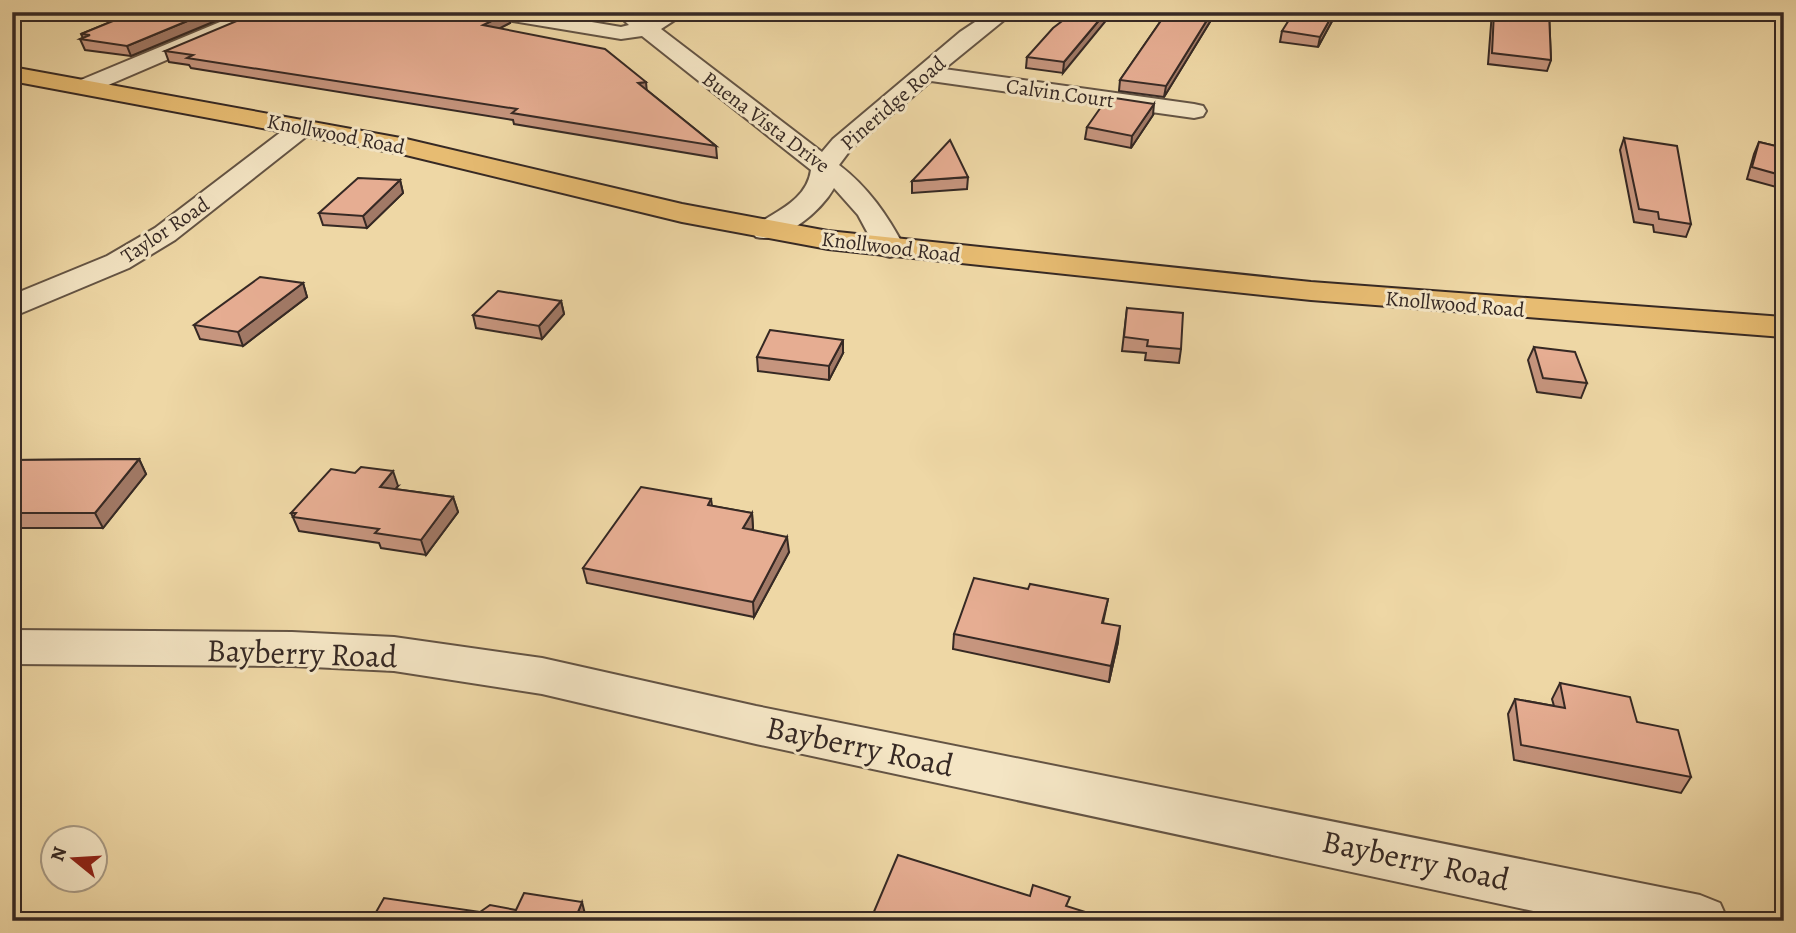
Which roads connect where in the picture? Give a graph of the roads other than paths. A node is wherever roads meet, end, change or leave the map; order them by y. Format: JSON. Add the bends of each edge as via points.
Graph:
{"nodes":[{"id":1,"x":262,"y":12,"type":"edge"},
{"id":2,"x":494,"y":12,"type":"edge"},
{"id":3,"x":625,"y":12,"type":"edge"},
{"id":4,"x":677,"y":12,"type":"edge"},
{"id":5,"x":1004,"y":12,"type":"edge"},
{"id":6,"x":646,"y":29,"type":"junction"},
{"id":7,"x":926,"y":73,"type":"junction"},
{"id":8,"x":12,"y":74,"type":"edge"},
{"id":9,"x":84,"y":87,"type":"junction"},
{"id":10,"x":1194,"y":111,"type":"dead end"},
{"id":11,"x":303,"y":127,"type":"junction"},
{"id":12,"x":825,"y":165,"type":"junction"},
{"id":13,"x":766,"y":231,"type":"junction"},
{"id":14,"x":890,"y":248,"type":"junction"},
{"id":15,"x":12,"y":307,"type":"edge"},
{"id":16,"x":1784,"y":327,"type":"edge"},
{"id":17,"x":12,"y":647,"type":"edge"},
{"id":18,"x":1700,"y":921,"type":"edge"}],
"edges":[{"from":1,"to":9,"type":"street"},
{"from":2,"to":6,"type":"street","via":[[621,33]]},
{"from":3,"to":6,"type":"street","name":"Buena Vista Drive"},
{"from":4,"to":6,"type":"street"},
{"from":5,"to":7,"type":"street","name":"Pineridge Road"},
{"from":6,"to":12,"type":"street","name":"Buena Vista Drive"},
{"from":7,"to":10,"type":"street","name":"Calvin Court"},
{"from":7,"to":12,"type":"street","name":"Pineridge Road","via":[[842,144]]},
{"from":8,"to":9,"type":"main road","name":"Knollwood Road"},
{"from":9,"to":11,"type":"main road","name":"Knollwood Road"},
{"from":11,"to":13,"type":"main road","name":"Knollwood Road","via":[[480,163]]},
{"from":11,"to":15,"type":"street","name":"Taylor Road","via":[[166,234],[118,262]]},
{"from":12,"to":13,"type":"street","name":"Pineridge Road","via":[[824,182],[813,200]]},
{"from":12,"to":14,"type":"street","name":"Buena Vista Drive","via":[[871,212]]},
{"from":13,"to":14,"type":"main road","name":"Knollwood Road"},
{"from":14,"to":16,"type":"main road","name":"Knollwood Road","via":[[1432,302]]},
{"from":17,"to":18,"type":"street","name":"Bayberry Road","via":[[292,649],[381,654],[542,676]]}]}
